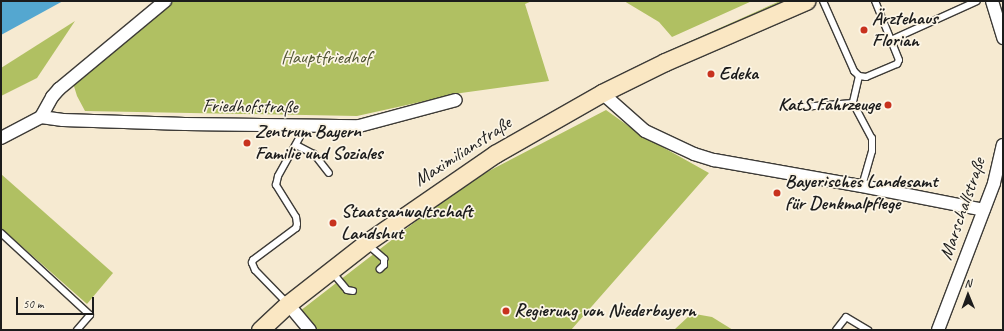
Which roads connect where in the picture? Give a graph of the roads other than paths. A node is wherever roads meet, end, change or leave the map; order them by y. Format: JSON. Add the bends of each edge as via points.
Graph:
{"nodes":[{"id":1,"x":165,"y":1,"type":"edge"},
{"id":2,"x":806,"y":1,"type":"edge"},
{"id":3,"x":823,"y":1,"type":"edge"},
{"id":4,"x":876,"y":1,"type":"edge"},
{"id":5,"x":977,"y":1,"type":"edge"},
{"id":6,"x":992,"y":1,"type":"edge"},
{"id":7,"x":1003,"y":38,"type":"edge"},
{"id":8,"x":891,"y":40,"type":"junction"},
{"id":9,"x":859,"y":76,"type":"junction"},
{"id":10,"x":602,"y":93,"type":"junction"},
{"id":11,"x":456,"y":100,"type":"dead end"},
{"id":12,"x":853,"y":103,"type":"junction"},
{"id":13,"x":802,"y":107,"type":"dead end"},
{"id":14,"x":41,"y":117,"type":"junction"},
{"id":15,"x":302,"y":125,"type":"junction"},
{"id":16,"x":1,"y":138,"type":"edge"},
{"id":17,"x":296,"y":145,"type":"junction"},
{"id":18,"x":1003,"y":145,"type":"edge"},
{"id":19,"x":329,"y":173,"type":"dead end"},
{"id":20,"x":862,"y":186,"type":"junction"},
{"id":21,"x":984,"y":210,"type":"junction"},
{"id":22,"x":1,"y":233,"type":"edge"},
{"id":23,"x":366,"y":243,"type":"junction"},
{"id":24,"x":380,"y":269,"type":"dead end"},
{"id":25,"x":331,"y":271,"type":"junction"},
{"id":26,"x":353,"y":291,"type":"dead end"},
{"id":27,"x":288,"y":304,"type":"junction"},
{"id":28,"x":77,"y":330,"type":"edge"},
{"id":29,"x":260,"y":330,"type":"edge"},
{"id":30,"x":310,"y":330,"type":"edge"},
{"id":31,"x":836,"y":330,"type":"edge"},
{"id":32,"x":868,"y":330,"type":"edge"},
{"id":33,"x":938,"y":330,"type":"edge"}],
"edges":[{"from":1,"to":14,"type":"street","via":[[60,89],[52,97]]},
{"from":2,"to":10,"type":"main road","name":"Maximilianstraße","via":[[670,59]]},
{"from":3,"to":9,"type":"lane","via":[[854,71]]},
{"from":4,"to":8,"type":"lane"},
{"from":5,"to":8,"type":"lane"},
{"from":6,"to":7,"type":"street"},
{"from":8,"to":9,"type":"lane","via":[[899,58],[898,63],[869,76]]},
{"from":9,"to":12,"type":"lane"},
{"from":10,"to":20,"type":"street","via":[[645,131],[694,154],[714,160]]},
{"from":10,"to":23,"type":"main road","name":"Maximilianstraße","via":[[495,154]]},
{"from":11,"to":15,"type":"street","name":"Friedhofstraße","via":[[359,126]]},
{"from":12,"to":13,"type":"lane"},
{"from":12,"to":20,"type":"lane","via":[[872,138],[872,151]]},
{"from":14,"to":15,"type":"street","name":"Friedhofstraße","via":[[162,123]]},
{"from":14,"to":16,"type":"street"},
{"from":15,"to":17,"type":"lane","via":[[302,134]]},
{"from":17,"to":19,"type":"lane","via":[[314,154]]},
{"from":17,"to":27,"type":"lane","via":[[278,176],[276,185],[296,217],[296,228],[252,263],[255,270]]},
{"from":18,"to":21,"type":"street","name":"Marschallstraße","via":[[994,183]]},
{"from":20,"to":21,"type":"street"},
{"from":21,"to":33,"type":"street","name":"Marschallstraße"},
{"from":22,"to":28,"type":"lane","via":[[90,315]]},
{"from":23,"to":24,"type":"lane","via":[[384,259],[384,265]]},
{"from":23,"to":25,"type":"main road","name":"Maximilianstraße"},
{"from":25,"to":26,"type":"lane","via":[[347,290]]},
{"from":25,"to":27,"type":"main road","name":"Maximilianstraße"},
{"from":27,"to":29,"type":"main road","name":"Maximilianstraße"},
{"from":27,"to":30,"type":"street"},
{"from":31,"to":32,"type":"lane","via":[[846,318]]}]}
